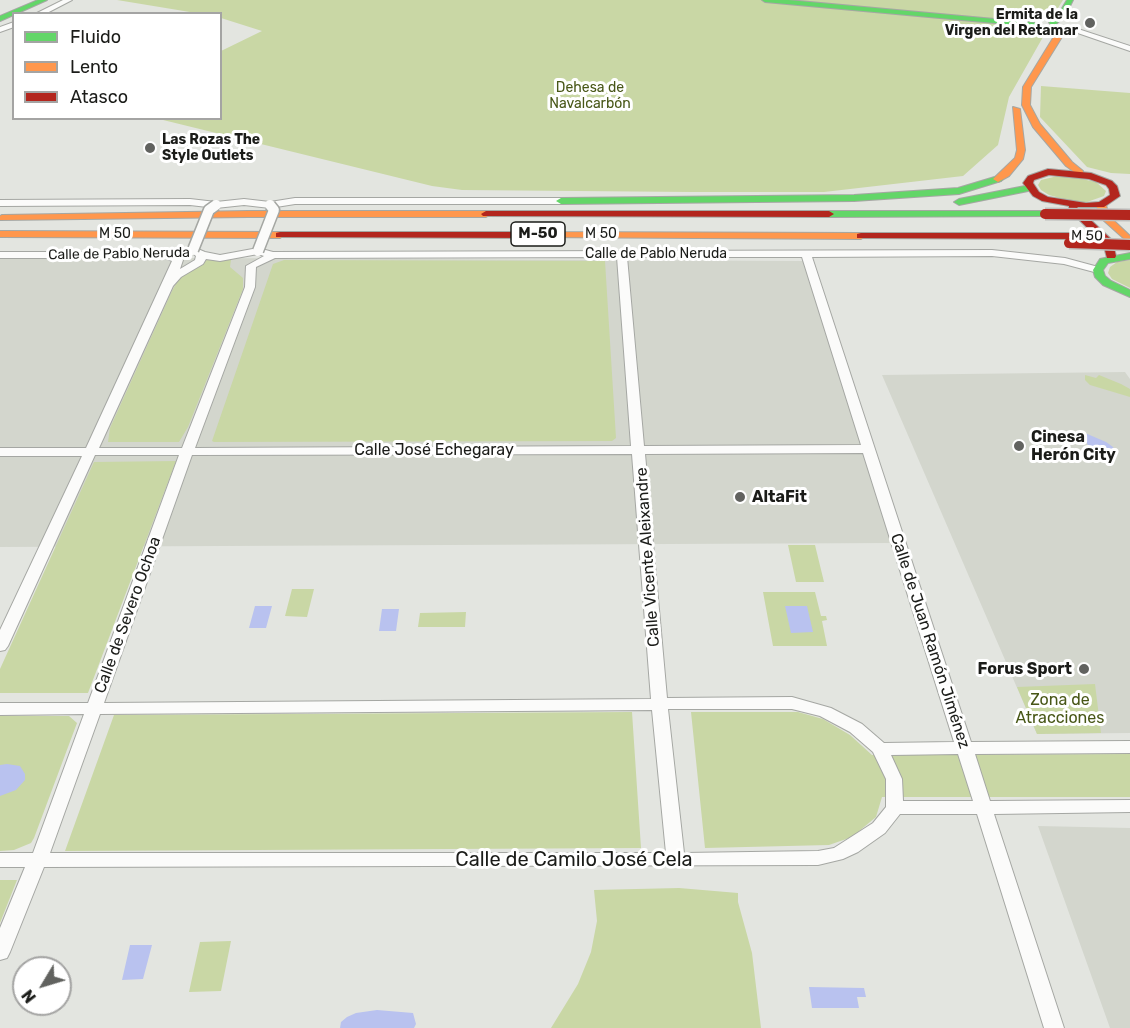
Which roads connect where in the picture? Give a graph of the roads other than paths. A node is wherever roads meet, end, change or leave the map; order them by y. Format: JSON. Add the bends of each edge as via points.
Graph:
{"nodes":[{"id":1,"x":19,"y":0,"type":"edge"},
{"id":2,"x":44,"y":0,"type":"edge"},
{"id":3,"x":69,"y":0,"type":"edge"},
{"id":4,"x":765,"y":0,"type":"edge"},
{"id":5,"x":1070,"y":0,"type":"edge"},
{"id":6,"x":1078,"y":0,"type":"edge"},
{"id":7,"x":0,"y":8,"type":"edge"},
{"id":8,"x":15,"y":12,"type":"edge"},
{"id":9,"x":42,"y":12,"type":"edge"},
{"id":10,"x":1058,"y":28,"type":"junction"},
{"id":11,"x":1130,"y":49,"type":"edge"},
{"id":12,"x":1016,"y":109,"type":"junction"},
{"id":13,"x":1060,"y":172,"type":"junction"},
{"id":14,"x":1080,"y":173,"type":"junction"},
{"id":15,"x":1030,"y":188,"type":"junction"},
{"id":16,"x":1114,"y":188,"type":"junction"},
{"id":17,"x":1012,"y":192,"type":"junction"},
{"id":18,"x":1130,"y":192,"type":"edge"},
{"id":19,"x":561,"y":201,"type":"junction"},
{"id":20,"x":0,"y":203,"type":"edge"},
{"id":21,"x":1067,"y":204,"type":"junction"},
{"id":22,"x":216,"y":205,"type":"junction"},
{"id":23,"x":270,"y":205,"type":"junction"},
{"id":24,"x":1101,"y":205,"type":"junction"},
{"id":25,"x":601,"y":214,"type":"junction"},
{"id":26,"x":1130,"y":215,"type":"edge"},
{"id":27,"x":0,"y":216,"type":"edge"},
{"id":28,"x":0,"y":224,"type":"edge"},
{"id":29,"x":1130,"y":225,"type":"edge"},
{"id":30,"x":0,"y":234,"type":"edge"},
{"id":31,"x":1072,"y":240,"type":"junction"},
{"id":32,"x":1130,"y":241,"type":"edge"},
{"id":33,"x":0,"y":244,"type":"edge"},
{"id":34,"x":258,"y":251,"type":"junction"},
{"id":35,"x":197,"y":253,"type":"junction"},
{"id":36,"x":622,"y":254,"type":"junction"},
{"id":37,"x":806,"y":254,"type":"junction"},
{"id":38,"x":0,"y":255,"type":"edge"},
{"id":39,"x":168,"y":255,"type":"junction"},
{"id":40,"x":273,"y":255,"type":"junction"},
{"id":41,"x":1130,"y":256,"type":"edge"},
{"id":42,"x":1111,"y":258,"type":"junction"},
{"id":43,"x":242,"y":267,"type":"junction"},
{"id":44,"x":1098,"y":270,"type":"junction"},
{"id":45,"x":167,"y":288,"type":"junction"},
{"id":46,"x":1130,"y":294,"type":"edge"},
{"id":47,"x":867,"y":449,"type":"junction"},
{"id":48,"x":640,"y":450,"type":"junction"},
{"id":49,"x":0,"y":452,"type":"edge"},
{"id":50,"x":90,"y":452,"type":"junction"},
{"id":51,"x":187,"y":452,"type":"junction"},
{"id":52,"x":0,"y":645,"type":"edge"},
{"id":53,"x":661,"y":706,"type":"junction"},
{"id":54,"x":0,"y":709,"type":"edge"},
{"id":55,"x":94,"y":709,"type":"junction"},
{"id":56,"x":964,"y":747,"type":"junction"},
{"id":57,"x":1130,"y":747,"type":"edge"},
{"id":58,"x":880,"y":749,"type":"junction"},
{"id":59,"x":1130,"y":806,"type":"edge"},
{"id":60,"x":895,"y":808,"type":"junction"},
{"id":61,"x":983,"y":808,"type":"junction"},
{"id":62,"x":0,"y":860,"type":"edge"},
{"id":63,"x":39,"y":860,"type":"junction"},
{"id":64,"x":676,"y":860,"type":"junction"},
{"id":65,"x":0,"y":952,"type":"edge"},
{"id":66,"x":1054,"y":1028,"type":"edge"}],
"edges":[{"from":1,"to":7,"type":"main road"},
{"from":2,"to":8,"type":"main road"},
{"from":3,"to":9,"type":"street"},
{"from":4,"to":10,"type":"main road"},
{"from":5,"to":10,"type":"main road"},
{"from":6,"to":10,"type":"main road"},
{"from":10,"to":11,"type":"street"},
{"from":10,"to":12,"type":"main road","via":[[1018,87]]},
{"from":10,"to":14,"type":"main road","via":[[1027,87],[1026,105],[1036,125]]},
{"from":12,"to":13,"type":"main road","via":[[1060,163]]},
{"from":12,"to":19,"type":"main road","via":[[1019,159],[994,181],[959,191],[854,198]]},
{"from":13,"to":14,"type":"main road"},
{"from":13,"to":15,"type":"main road","via":[[1031,178]]},
{"from":14,"to":16,"type":"main road"},
{"from":15,"to":17,"type":"main road"},
{"from":15,"to":21,"type":"main road","via":[[1046,199]]},
{"from":16,"to":18,"type":"main road"},
{"from":16,"to":24,"type":"main road","via":[[1115,196]]},
{"from":17,"to":19,"type":"main road","via":[[870,203]]},
{"from":17,"to":25,"type":"main road","via":[[909,207]]},
{"from":19,"to":23,"type":"street","via":[[295,201]]},
{"from":20,"to":22,"type":"street"},
{"from":21,"to":24,"type":"main road"},
{"from":21,"to":42,"type":"main road","via":[[1108,242]]},
{"from":22,"to":23,"type":"street"},
{"from":22,"to":35,"type":"street","bridge":true,"via":[[209,210]]},
{"from":23,"to":34,"type":"street","bridge":true,"via":[[274,210]]},
{"from":24,"to":32,"type":"main road","via":[[1105,217]]},
{"from":25,"to":26,"type":"main road","bridge":true},
{"from":25,"to":27,"type":"main road"},
{"from":28,"to":29,"type":"main road","number":"M-50","via":[[245,221]]},
{"from":30,"to":31,"type":"main road","name":"M 50","number":"M-50"},
{"from":31,"to":32,"type":"main road","bridge":true},
{"from":31,"to":33,"type":"main road"},
{"from":34,"to":40,"type":"street","name":"Calle de Pablo Neruda"},
{"from":34,"to":43,"type":"street","name":"Calle de Pablo Neruda"},
{"from":35,"to":39,"type":"street","name":"Calle de Pablo Neruda"},
{"from":35,"to":43,"type":"street","name":"Calle de Pablo Neruda"},
{"from":35,"to":45,"type":"street","via":[[199,262],[177,275]]},
{"from":36,"to":37,"type":"street","name":"Calle de Pablo Neruda"},
{"from":36,"to":40,"type":"street","name":"Calle de Pablo Neruda"},
{"from":36,"to":48,"type":"street","name":"Calle Vicente Aleixandre"},
{"from":37,"to":44,"type":"street","name":"Calle de Pablo Neruda","via":[[992,253],[1065,261]]},
{"from":37,"to":47,"type":"street","name":"Calle de Juan Ramón Jiménez"},
{"from":38,"to":39,"type":"street","name":"Calle de Pablo Neruda"},
{"from":39,"to":45,"type":"street","via":[[178,260]]},
{"from":40,"to":43,"type":"street","name":"Calle de Severo Ochoa"},
{"from":41,"to":42,"type":"main road"},
{"from":42,"to":44,"type":"main road"},
{"from":43,"to":51,"type":"street","name":"Calle de Severo Ochoa","via":[[250,287]]},
{"from":44,"to":46,"type":"main road","via":[[1107,283]]},
{"from":45,"to":50,"type":"street"},
{"from":47,"to":48,"type":"street","name":"Calle José Echegaray"},
{"from":47,"to":56,"type":"street","name":"Calle de Juan Ramón Jiménez"},
{"from":48,"to":51,"type":"street","name":"Calle José Echegaray"},
{"from":48,"to":53,"type":"street","name":"Calle Vicente Aleixandre"},
{"from":49,"to":50,"type":"street","name":"Calle José Echegaray"},
{"from":50,"to":51,"type":"street","name":"Calle José Echegaray"},
{"from":50,"to":52,"type":"street"},
{"from":51,"to":55,"type":"street","name":"Calle de Severo Ochoa"},
{"from":53,"to":55,"type":"street"},
{"from":53,"to":58,"type":"street","via":[[792,703],[825,712],[856,728]]},
{"from":53,"to":64,"type":"street","name":"Calle Vicente Aleixandre"},
{"from":54,"to":55,"type":"street"},
{"from":55,"to":63,"type":"street","name":"Calle de Severo Ochoa"},
{"from":56,"to":57,"type":"street"},
{"from":56,"to":58,"type":"street"},
{"from":56,"to":61,"type":"street","name":"Calle de Juan Ramón Jiménez"},
{"from":58,"to":60,"type":"street","via":[[894,779]]},
{"from":59,"to":61,"type":"street"},
{"from":60,"to":61,"type":"street"},
{"from":60,"to":64,"type":"street","name":"Calle de Camilo José Cela","via":[[879,828],[837,854],[818,858]]},
{"from":61,"to":66,"type":"street","name":"Calle de Juan Ramón Jiménez"},
{"from":62,"to":63,"type":"street","name":"Calle de Camilo José Cela"},
{"from":63,"to":64,"type":"street","name":"Calle de Camilo José Cela"},
{"from":63,"to":65,"type":"street","name":"Calle de Severo Ochoa"}]}
